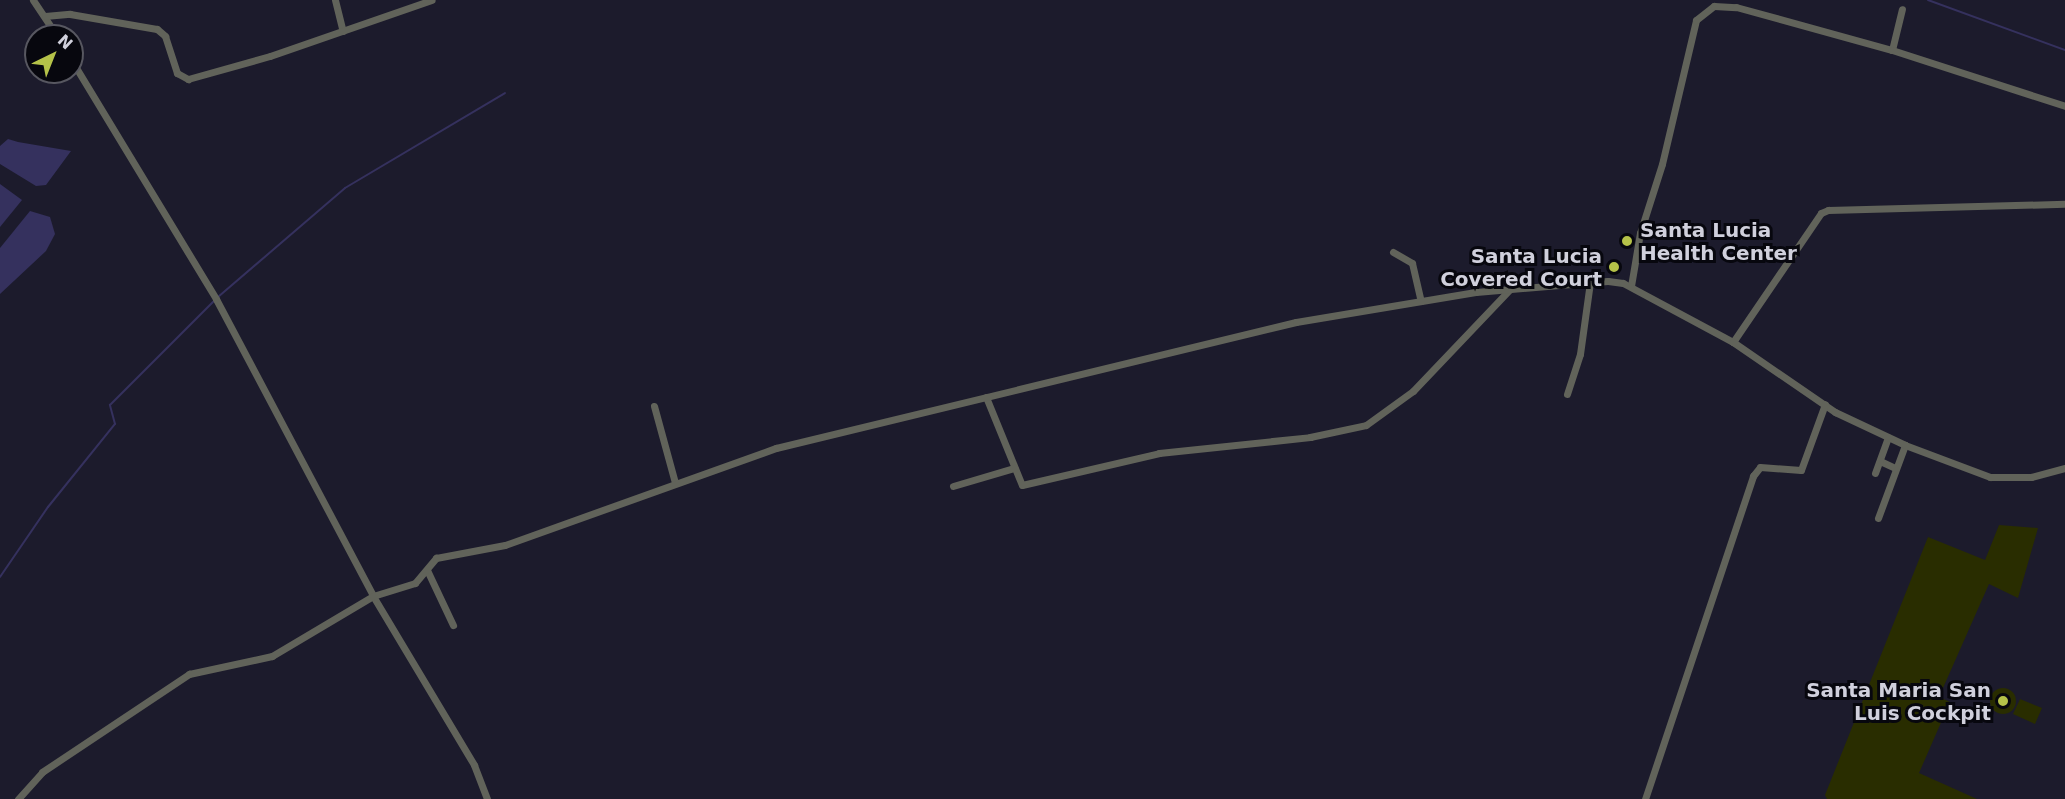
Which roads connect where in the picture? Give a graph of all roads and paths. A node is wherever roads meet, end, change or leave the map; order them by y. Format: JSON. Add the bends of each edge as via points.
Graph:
{"nodes":[{"id":1,"x":33,"y":0,"type":"edge"},
{"id":2,"x":335,"y":0,"type":"edge"},
{"id":3,"x":432,"y":0,"type":"edge"},
{"id":4,"x":1713,"y":3,"type":"edge"},
{"id":5,"x":1902,"y":9,"type":"dead end"},
{"id":6,"x":45,"y":16,"type":"junction"},
{"id":7,"x":50,"y":24,"type":"edge"},
{"id":8,"x":343,"y":32,"type":"junction"},
{"id":9,"x":1892,"y":50,"type":"junction"},
{"id":10,"x":84,"y":81,"type":"edge"},
{"id":11,"x":2065,"y":106,"type":"edge"},
{"id":12,"x":2065,"y":204,"type":"edge"},
{"id":13,"x":1393,"y":252,"type":"dead end"},
{"id":14,"x":1590,"y":282,"type":"junction"},
{"id":15,"x":1631,"y":286,"type":"junction"},
{"id":16,"x":1511,"y":288,"type":"junction"},
{"id":17,"x":1421,"y":301,"type":"junction"},
{"id":18,"x":1734,"y":342,"type":"junction"},
{"id":19,"x":1567,"y":394,"type":"dead end"},
{"id":20,"x":986,"y":397,"type":"junction"},
{"id":21,"x":1825,"y":404,"type":"junction"},
{"id":22,"x":654,"y":406,"type":"dead end"},
{"id":23,"x":1888,"y":437,"type":"junction"},
{"id":24,"x":1905,"y":445,"type":"junction"},
{"id":25,"x":1880,"y":461,"type":"junction"},
{"id":26,"x":1014,"y":468,"type":"junction"},
{"id":27,"x":1895,"y":468,"type":"junction"},
{"id":28,"x":2065,"y":468,"type":"edge"},
{"id":29,"x":1875,"y":473,"type":"dead end"},
{"id":30,"x":675,"y":483,"type":"junction"},
{"id":31,"x":954,"y":486,"type":"dead end"},
{"id":32,"x":1878,"y":518,"type":"dead end"},
{"id":33,"x":427,"y":570,"type":"junction"},
{"id":34,"x":373,"y":596,"type":"junction"},
{"id":35,"x":453,"y":625,"type":"dead end"},
{"id":36,"x":18,"y":799,"type":"edge"},
{"id":37,"x":487,"y":799,"type":"edge"},
{"id":38,"x":1645,"y":799,"type":"edge"}],
"edges":[{"from":1,"to":6,"type":"street"},
{"from":2,"to":8,"type":"street"},
{"from":3,"to":8,"type":"street"},
{"from":4,"to":9,"type":"street"},
{"from":4,"to":15,"type":"street","via":[[1696,20],[1662,165],[1640,233]]},
{"from":5,"to":9,"type":"street"},
{"from":6,"to":7,"type":"street"},
{"from":6,"to":8,"type":"street","via":[[70,14],[157,29],[165,36],[177,73],[188,79]]},
{"from":9,"to":11,"type":"street"},
{"from":10,"to":34,"type":"street","via":[[216,299]]},
{"from":12,"to":18,"type":"street","via":[[1828,210],[1821,213]]},
{"from":13,"to":17,"type":"street","via":[[1412,263]]},
{"from":14,"to":15,"type":"street","via":[[1608,280]]},
{"from":14,"to":16,"type":"street"},
{"from":14,"to":19,"type":"street","via":[[1580,354]]},
{"from":15,"to":18,"type":"street"},
{"from":16,"to":17,"type":"street"},
{"from":16,"to":26,"type":"street","via":[[1419,386],[1366,425],[1310,437],[1159,453],[1022,485]]},
{"from":17,"to":20,"type":"street","via":[[1296,322]]},
{"from":18,"to":21,"type":"street"},
{"from":20,"to":26,"type":"street"},
{"from":20,"to":30,"type":"street","via":[[776,448]]},
{"from":21,"to":23,"type":"street"},
{"from":21,"to":38,"type":"street","via":[[1801,470],[1760,467],[1753,476]]},
{"from":22,"to":30,"type":"street"},
{"from":23,"to":24,"type":"street"},
{"from":23,"to":25,"type":"street"},
{"from":24,"to":27,"type":"street"},
{"from":24,"to":28,"type":"street","via":[[1990,477],[2031,477]]},
{"from":25,"to":27,"type":"street"},
{"from":25,"to":29,"type":"street"},
{"from":26,"to":31,"type":"street"},
{"from":27,"to":32,"type":"street"},
{"from":30,"to":33,"type":"street","via":[[505,546],[436,558]]},
{"from":33,"to":34,"type":"street","via":[[416,584]]},
{"from":33,"to":35,"type":"street"},
{"from":34,"to":36,"type":"street","via":[[272,656],[189,674],[42,772]]},
{"from":34,"to":37,"type":"street","via":[[474,765]]}]}
